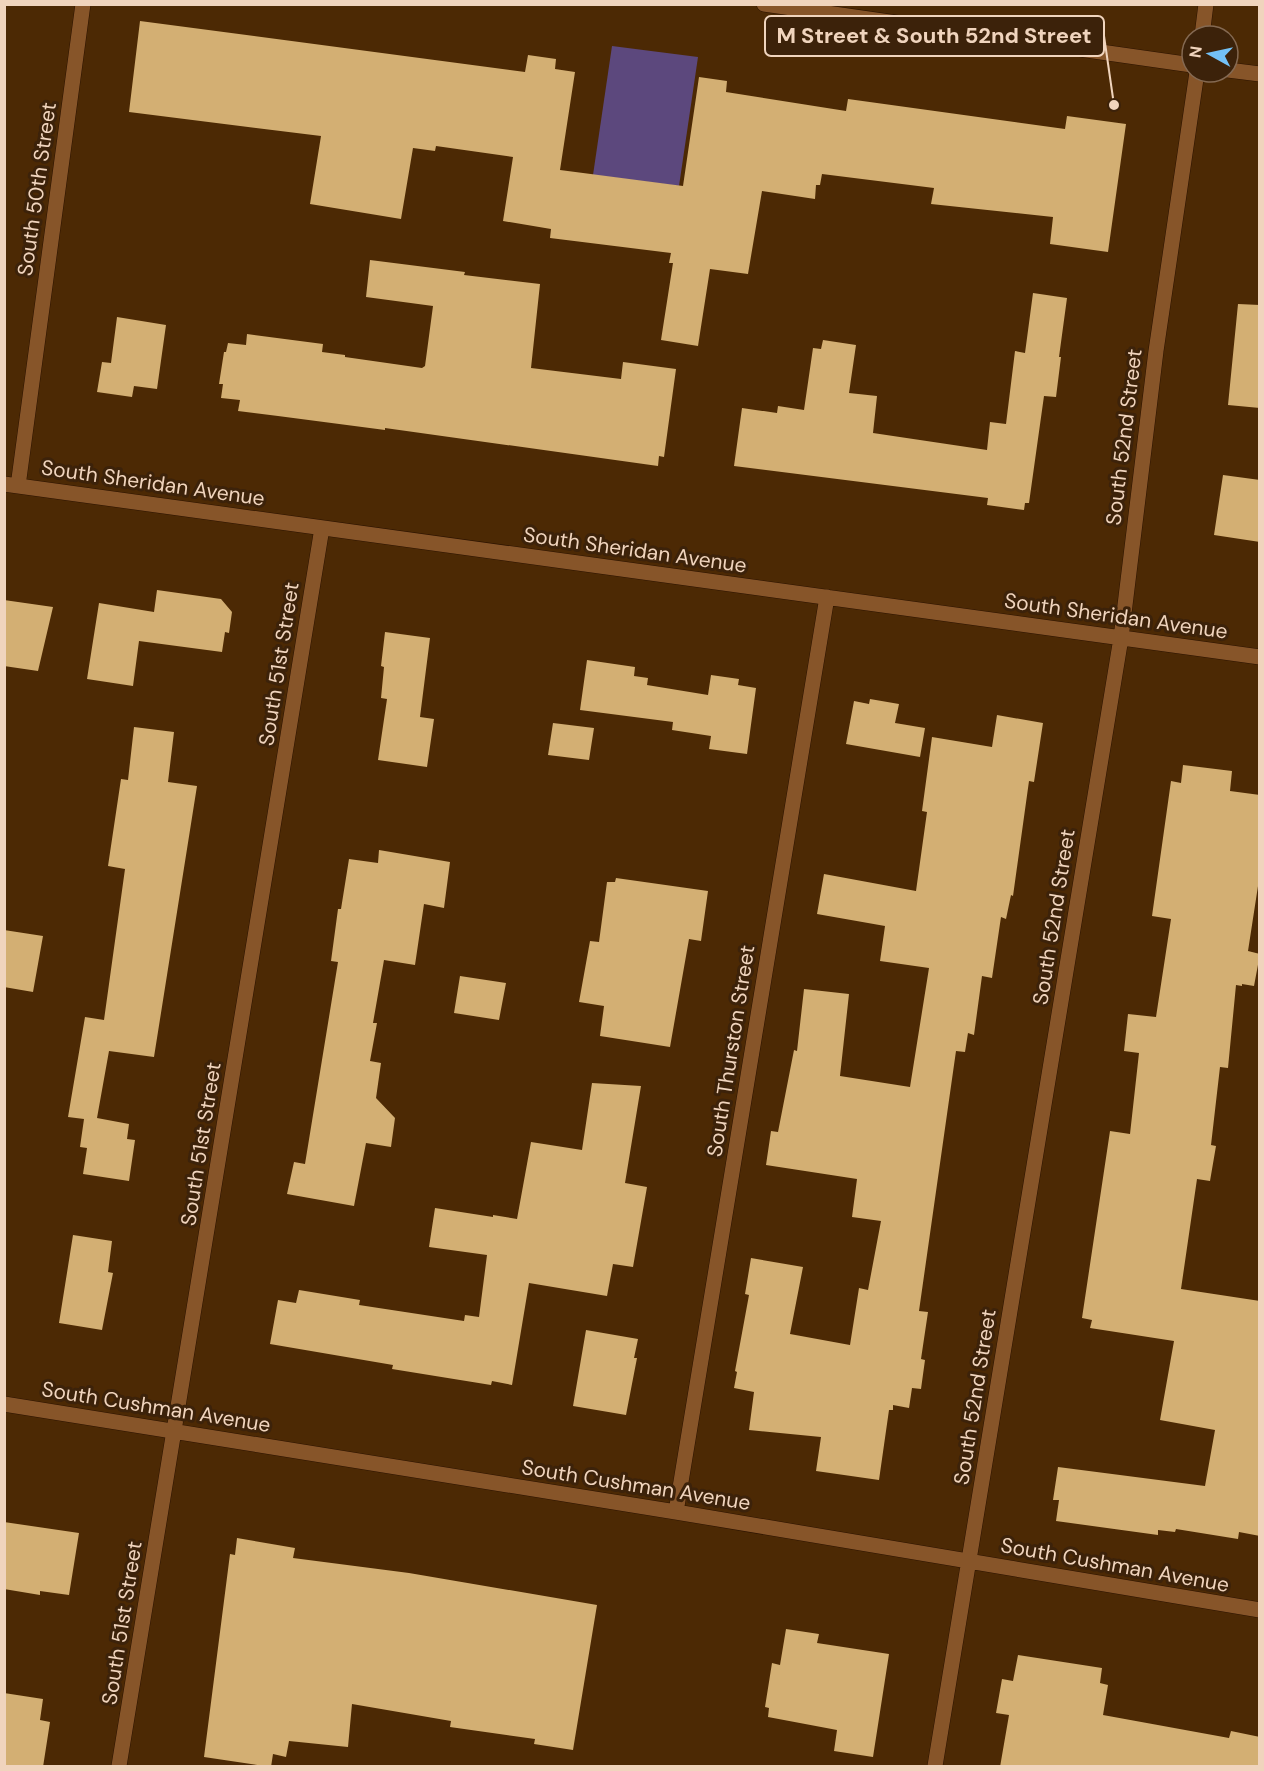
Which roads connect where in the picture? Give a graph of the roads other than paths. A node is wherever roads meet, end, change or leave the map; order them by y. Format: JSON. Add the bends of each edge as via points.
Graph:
{"nodes":[{"id":1,"x":83,"y":4,"type":"edge"},
{"id":2,"x":764,"y":4,"type":"edge"},
{"id":3,"x":1206,"y":4,"type":"edge"},
{"id":4,"x":1204,"y":24,"type":"edge"},
{"id":5,"x":1180,"y":63,"type":"edge"},
{"id":6,"x":1240,"y":72,"type":"edge"},
{"id":7,"x":1260,"y":75,"type":"edge"},
{"id":8,"x":1195,"y":84,"type":"edge"},
{"id":9,"x":11,"y":485,"type":"edge"},
{"id":10,"x":322,"y":528,"type":"junction"},
{"id":11,"x":827,"y":597,"type":"junction"},
{"id":12,"x":1121,"y":638,"type":"junction"},
{"id":13,"x":1260,"y":657,"type":"edge"},
{"id":14,"x":4,"y":1404,"type":"edge"},
{"id":15,"x":175,"y":1432,"type":"junction"},
{"id":16,"x":676,"y":1512,"type":"junction"},
{"id":17,"x":969,"y":1562,"type":"junction"},
{"id":18,"x":1260,"y":1610,"type":"edge"},
{"id":19,"x":119,"y":1767,"type":"edge"},
{"id":20,"x":935,"y":1767,"type":"edge"}],
"edges":[{"from":1,"to":9,"type":"street","name":"South 50th Street"},
{"from":2,"to":5,"type":"street"},
{"from":3,"to":4,"type":"street"},
{"from":6,"to":7,"type":"street"},
{"from":8,"to":12,"type":"street","name":"South 52nd Street","via":[[1156,351]]},
{"from":9,"to":10,"type":"street","name":"South Sheridan Avenue"},
{"from":10,"to":11,"type":"street","name":"South Sheridan Avenue"},
{"from":10,"to":15,"type":"street","name":"South 51st Street"},
{"from":11,"to":12,"type":"street","name":"South Sheridan Avenue"},
{"from":11,"to":16,"type":"street","name":"South Thurston Street"},
{"from":12,"to":13,"type":"street","name":"South Sheridan Avenue"},
{"from":12,"to":17,"type":"street","name":"South 52nd Street"},
{"from":14,"to":15,"type":"street","name":"South Cushman Avenue"},
{"from":15,"to":16,"type":"street","name":"South Cushman Avenue"},
{"from":15,"to":19,"type":"street","name":"South 51st Street"},
{"from":16,"to":17,"type":"street","name":"South Cushman Avenue"},
{"from":17,"to":18,"type":"street","name":"South Cushman Avenue"},
{"from":17,"to":20,"type":"street","name":"South 52nd Street"}]}
